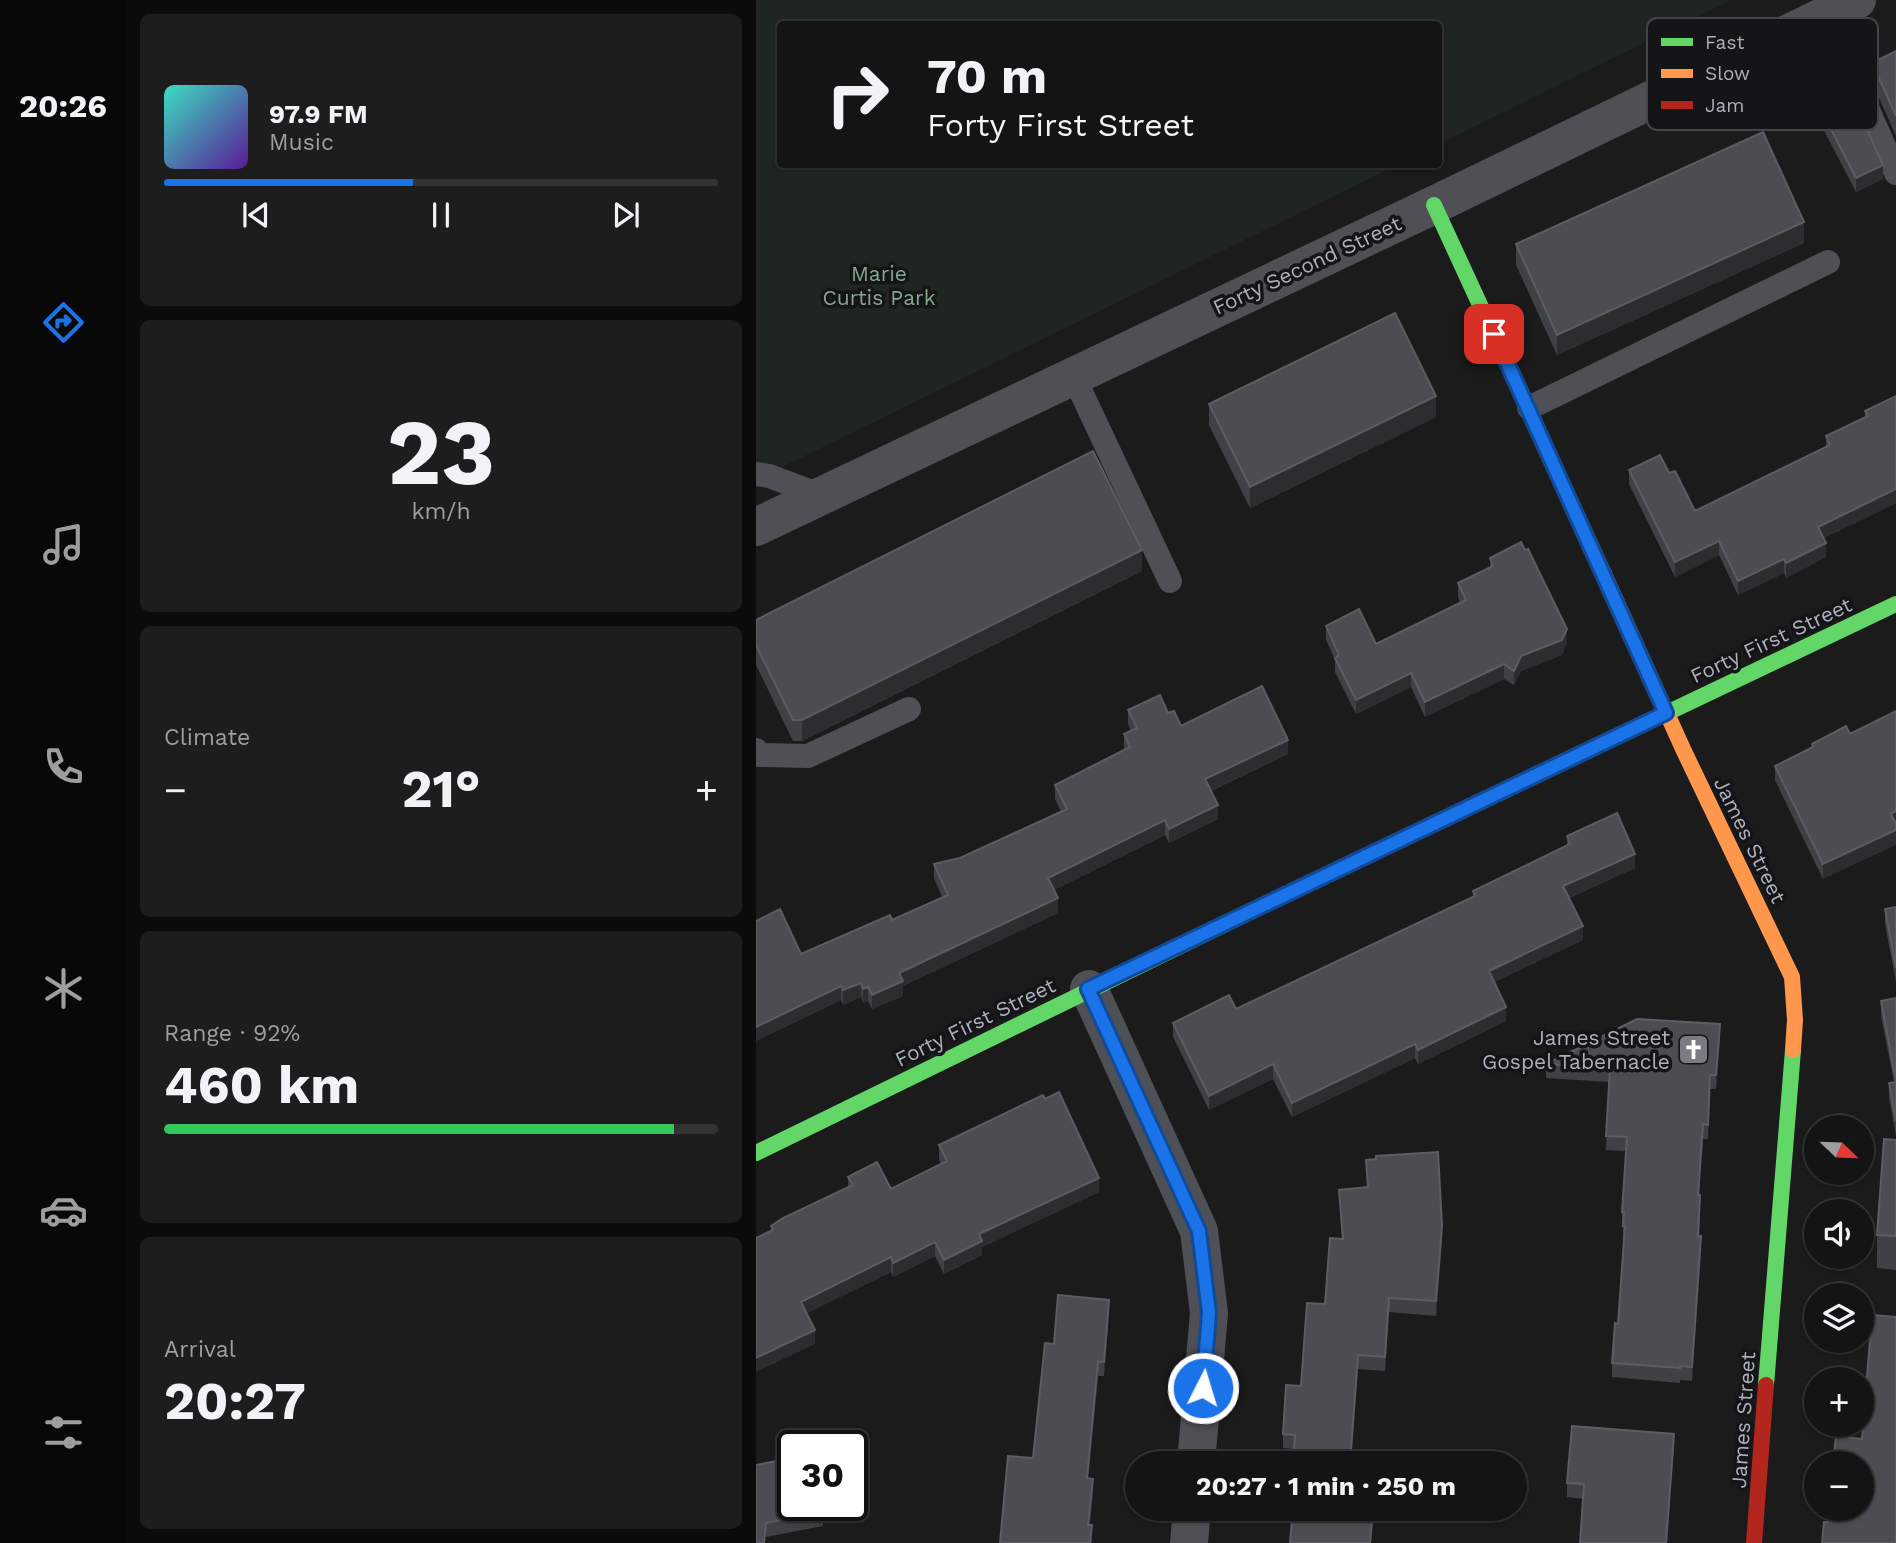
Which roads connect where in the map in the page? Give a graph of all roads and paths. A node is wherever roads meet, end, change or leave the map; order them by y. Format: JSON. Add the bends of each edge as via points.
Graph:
{"nodes":[{"id":1,"x":1841,"y":8,"type":"edge"},
{"id":2,"x":1820,"y":18,"type":"edge"},
{"id":3,"x":1647,"y":102,"type":"edge"},
{"id":4,"x":1878,"y":119,"type":"edge"},
{"id":5,"x":1896,"y":173,"type":"edge"},
{"id":6,"x":1434,"y":205,"type":"junction"},
{"id":7,"x":1828,"y":262,"type":"dead end"},
{"id":8,"x":1074,"y":377,"type":"junction"},
{"id":9,"x":1529,"y":408,"type":"junction"},
{"id":10,"x":756,"y":474,"type":"edge"},
{"id":11,"x":820,"y":495,"type":"junction"},
{"id":12,"x":756,"y":527,"type":"edge"},
{"id":13,"x":1170,"y":581,"type":"dead end"},
{"id":14,"x":1896,"y":604,"type":"edge"},
{"id":15,"x":909,"y":709,"type":"dead end"},
{"id":16,"x":1666,"y":713,"type":"junction"},
{"id":17,"x":756,"y":750,"type":"edge"},
{"id":18,"x":1088,"y":989,"type":"junction"},
{"id":19,"x":756,"y":1153,"type":"edge"},
{"id":20,"x":1197,"y":1451,"type":"edge"},
{"id":21,"x":1191,"y":1521,"type":"edge"},
{"id":22,"x":1189,"y":1543,"type":"edge"},
{"id":23,"x":1755,"y":1543,"type":"edge"}],
"edges":[{"from":1,"to":2,"type":"street","name":"Forty Second Street"},
{"from":3,"to":6,"type":"street","name":"Forty Second Street"},
{"from":4,"to":5,"type":"lane"},
{"from":6,"to":8,"type":"street","name":"Forty Second Street"},
{"from":6,"to":9,"type":"street","name":"James Street"},
{"from":7,"to":9,"type":"lane"},
{"from":8,"to":11,"type":"street","name":"Forty Second Street"},
{"from":8,"to":13,"type":"lane"},
{"from":9,"to":16,"type":"street","name":"James Street"},
{"from":10,"to":11,"type":"lane"},
{"from":11,"to":12,"type":"street","name":"Forty Second Street"},
{"from":14,"to":16,"type":"street","name":"Forty First Street"},
{"from":15,"to":17,"type":"lane","via":[[808,756],[758,755]]},
{"from":16,"to":18,"type":"street","name":"Forty First Street"},
{"from":16,"to":23,"type":"street","name":"James Street","via":[[1794,988]]},
{"from":18,"to":19,"type":"street","name":"Forty First Street"},
{"from":18,"to":20,"type":"street","via":[[1199,1231],[1209,1313]]},
{"from":21,"to":22,"type":"street"}]}
